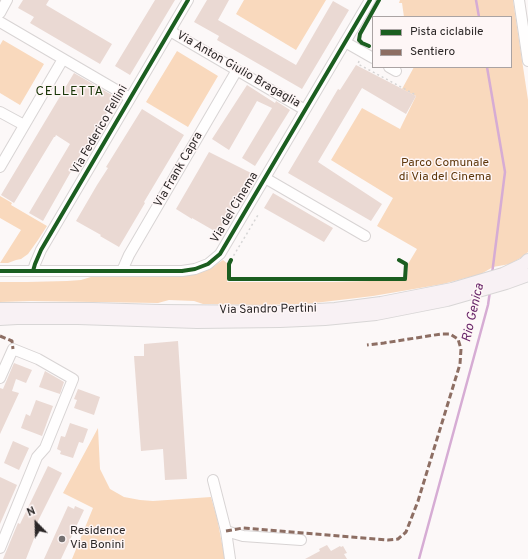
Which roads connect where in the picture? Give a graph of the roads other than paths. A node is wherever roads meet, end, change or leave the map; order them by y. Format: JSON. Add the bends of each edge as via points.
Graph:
{"nodes":[{"id":1,"x":7,"y":0,"type":"edge"},
{"id":2,"x":188,"y":0,"type":"edge"},
{"id":3,"x":370,"y":0,"type":"edge"},
{"id":4,"x":519,"y":0,"type":"edge"},
{"id":5,"x":0,"y":13,"type":"edge"},
{"id":6,"x":0,"y":22,"type":"edge"},
{"id":7,"x":170,"y":31,"type":"junction"},
{"id":8,"x":345,"y":42,"type":"junction"},
{"id":9,"x":372,"y":57,"type":"edge"},
{"id":10,"x":63,"y":59,"type":"junction"},
{"id":11,"x":528,"y":61,"type":"edge"},
{"id":12,"x":237,"y":70,"type":"junction"},
{"id":13,"x":130,"y":98,"type":"junction"},
{"id":14,"x":305,"y":110,"type":"junction"},
{"id":15,"x":0,"y":112,"type":"edge"},
{"id":16,"x":24,"y":126,"type":"junction"},
{"id":17,"x":0,"y":167,"type":"edge"},
{"id":18,"x":265,"y":178,"type":"junction"},
{"id":19,"x":365,"y":236,"type":"dead end"},
{"id":20,"x":528,"y":260,"type":"edge"},
{"id":21,"x":0,"y":271,"type":"edge"},
{"id":22,"x":33,"y":271,"type":"junction"},
{"id":23,"x":122,"y":271,"type":"junction"},
{"id":24,"x":528,"y":275,"type":"edge"},
{"id":25,"x":504,"y":278,"type":"junction"},
{"id":26,"x":474,"y":288,"type":"junction"},
{"id":27,"x":0,"y":310,"type":"edge"},
{"id":28,"x":0,"y":319,"type":"edge"},
{"id":29,"x":0,"y":378,"type":"edge"},
{"id":30,"x":213,"y":480,"type":"dead end"},
{"id":31,"x":226,"y":531,"type":"junction"},
{"id":32,"x":301,"y":540,"type":"dead end"},
{"id":33,"x":0,"y":548,"type":"edge"},
{"id":34,"x":230,"y":559,"type":"edge"}],
"edges":[{"from":1,"to":5,"type":"street"},
{"from":2,"to":7,"type":"street","name":"Via Federico Fellini"},
{"from":3,"to":8,"type":"street","name":"Via del Cinema"},
{"from":4,"to":11,"type":"street"},
{"from":6,"to":10,"type":"street"},
{"from":7,"to":12,"type":"street","name":"Via Anton Giulio Bragaglia"},
{"from":7,"to":13,"type":"street","name":"Via Federico Fellini"},
{"from":8,"to":9,"type":"street"},
{"from":8,"to":14,"type":"street","name":"Via del Cinema"},
{"from":10,"to":13,"type":"street"},
{"from":10,"to":16,"type":"street"},
{"from":12,"to":14,"type":"street","name":"Via Anton Giulio Bragaglia"},
{"from":12,"to":23,"type":"street","name":"Via Frank Capra"},
{"from":13,"to":22,"type":"street","name":"Via Federico Fellini","via":[[41,250]]},
{"from":14,"to":18,"type":"street","name":"Via del Cinema"},
{"from":15,"to":16,"type":"street"},
{"from":16,"to":17,"type":"street"},
{"from":18,"to":19,"type":"street"},
{"from":18,"to":23,"type":"street","name":"Via del Cinema","via":[[220,254],[208,264],[182,271]]},
{"from":20,"to":25,"type":"main road","name":"Via Sandro Pertini"},
{"from":21,"to":22,"type":"street","name":"Via del Cinema"},
{"from":22,"to":23,"type":"street","name":"Via del Cinema"},
{"from":24,"to":25,"type":"main road","name":"Via Sandro Pertini"},
{"from":25,"to":26,"type":"main road","name":"Via Sandro Pertini"},
{"from":26,"to":27,"type":"main road","name":"Via Sandro Pertini","via":[[381,303],[286,312]]},
{"from":26,"to":28,"type":"main road","name":"Via Sandro Pertini","via":[[448,300],[405,309],[325,319],[197,322],[78,318]]},
{"from":29,"to":33,"type":"street","via":[[13,349],[38,359],[73,380],[45,448],[37,457]]},
{"from":30,"to":31,"type":"street"},
{"from":31,"to":32,"type":"street","via":[[243,536]]},
{"from":31,"to":34,"type":"street"}]}
